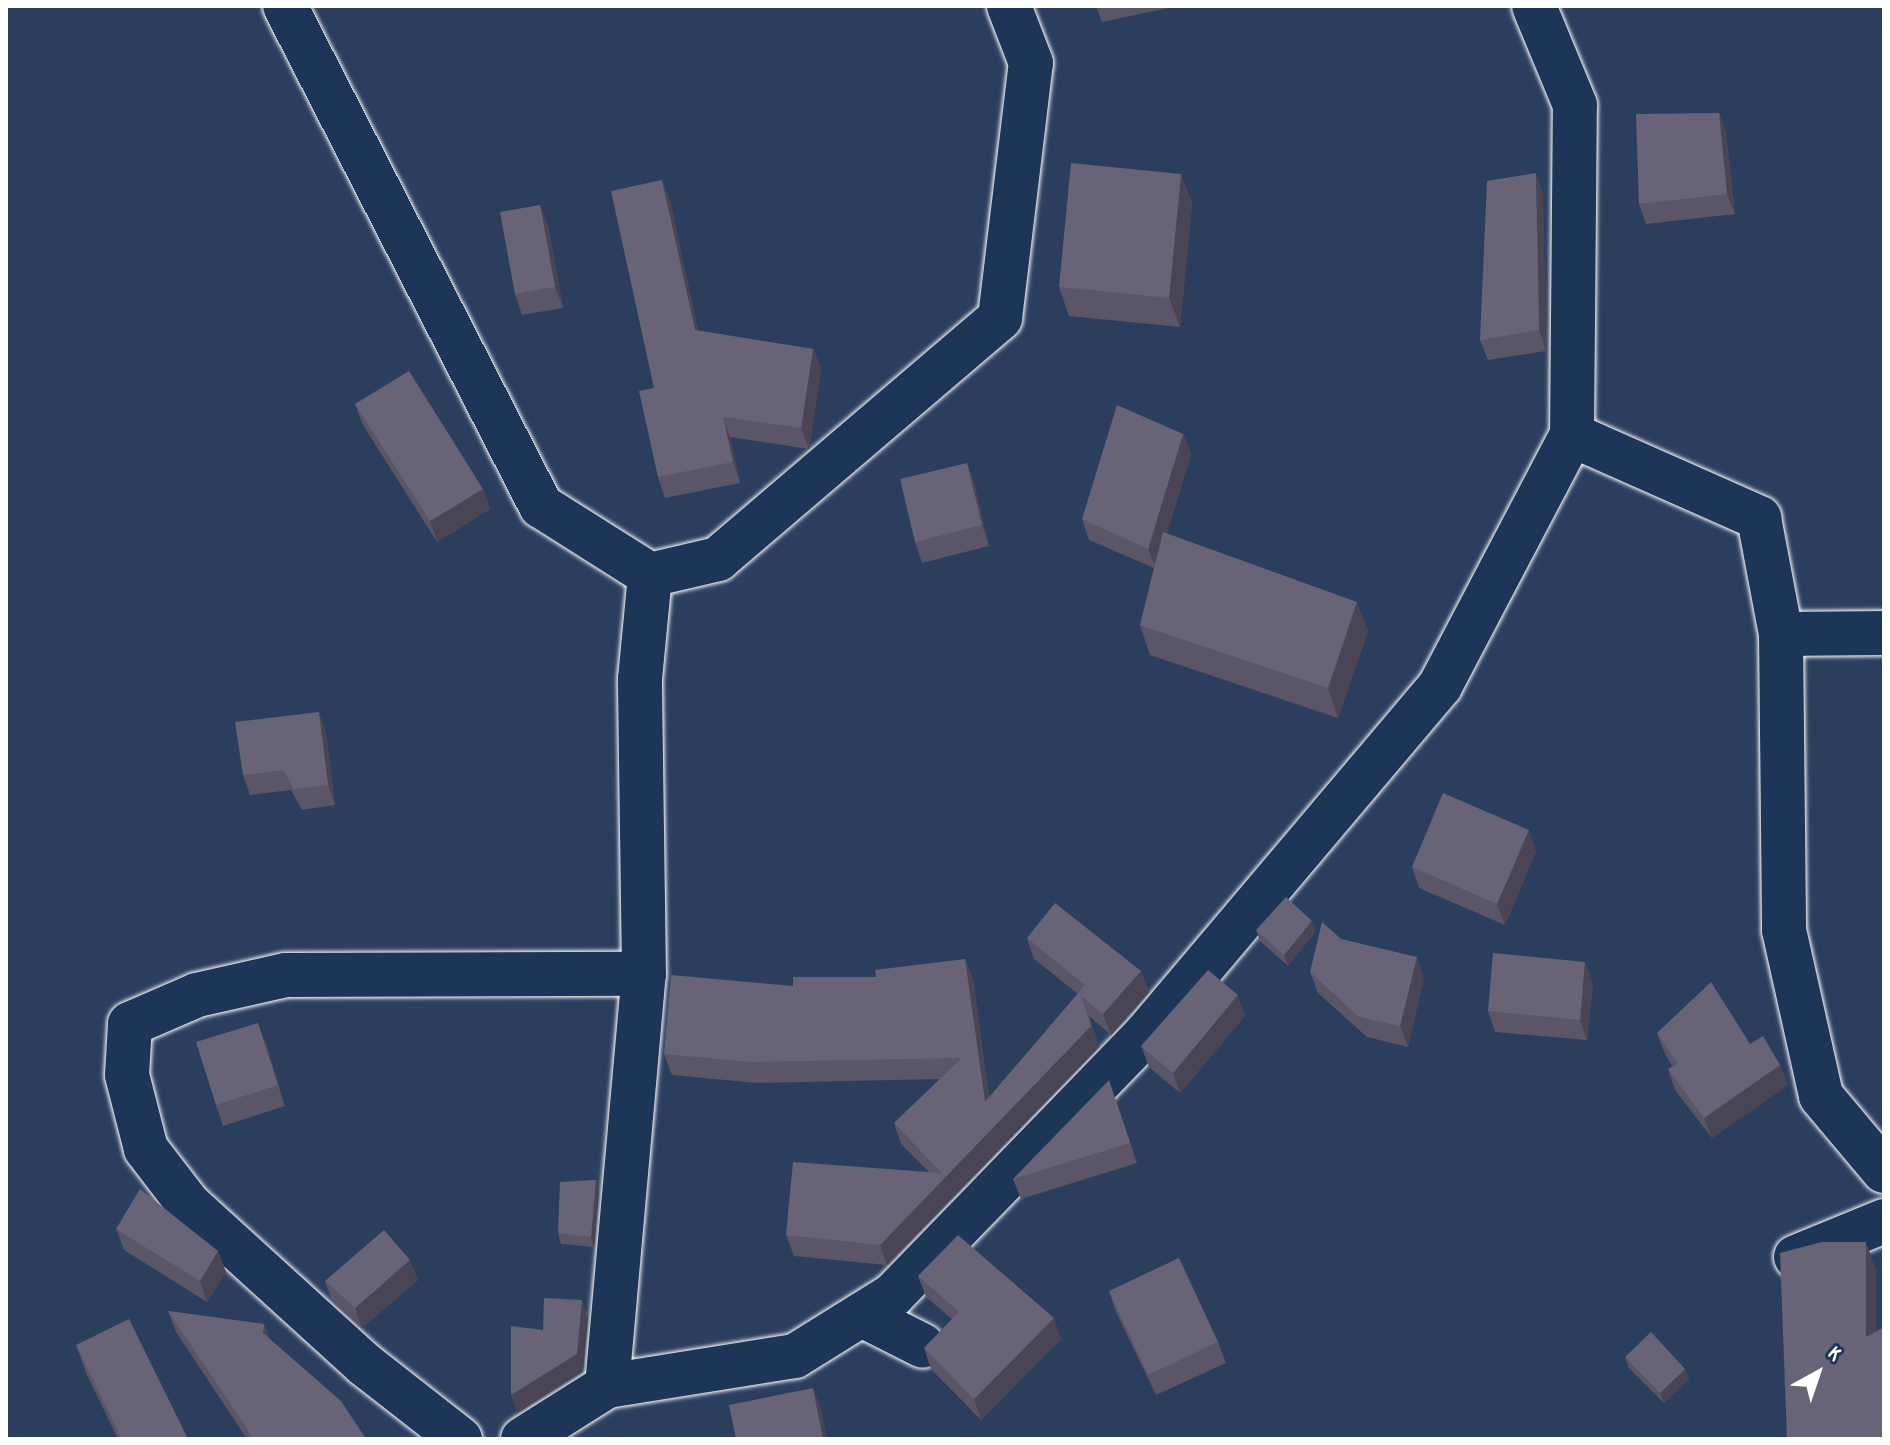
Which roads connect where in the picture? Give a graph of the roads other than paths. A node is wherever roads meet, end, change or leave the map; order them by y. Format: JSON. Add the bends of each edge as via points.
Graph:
{"nodes":[{"id":1,"x":285,"y":6,"type":"edge"},
{"id":2,"x":1009,"y":6,"type":"edge"},
{"id":3,"x":1534,"y":6,"type":"edge"},
{"id":4,"x":1572,"y":435,"type":"junction"},
{"id":5,"x":650,"y":575,"type":"junction"},
{"id":6,"x":1884,"y":633,"type":"edge"},
{"id":7,"x":1781,"y":634,"type":"junction"},
{"id":8,"x":644,"y":974,"type":"junction"},
{"id":9,"x":1884,"y":1171,"type":"edge"},
{"id":10,"x":1884,"y":1221,"type":"edge"},
{"id":11,"x":1796,"y":1257,"type":"edge"},
{"id":12,"x":862,"y":1315,"type":"junction"},
{"id":13,"x":923,"y":1346,"type":"edge"},
{"id":14,"x":607,"y":1386,"type":"junction"},
{"id":15,"x":460,"y":1439,"type":"edge"},
{"id":16,"x":523,"y":1439,"type":"edge"}],
"edges":[{"from":1,"to":5,"type":"street","via":[[541,506]]},
{"from":2,"to":5,"type":"street","via":[[1031,63],[1000,318],[718,559]]},
{"from":3,"to":4,"type":"street","via":[[1575,105]]},
{"from":4,"to":7,"type":"street","via":[[1759,518]]},
{"from":4,"to":12,"type":"street","via":[[1440,686],[1146,1034],[893,1295]]},
{"from":5,"to":8,"type":"street","via":[[640,679]]},
{"from":6,"to":7,"type":"street"},
{"from":7,"to":9,"type":"street","via":[[1784,930],[1821,1096]]},
{"from":8,"to":14,"type":"street"},
{"from":8,"to":15,"type":"street","via":[[286,975],[197,995],[130,1024],[127,1075],[146,1149],[189,1205],[364,1364]]},
{"from":10,"to":11,"type":"street"},
{"from":12,"to":13,"type":"street"},
{"from":12,"to":14,"type":"street","via":[[795,1356]]},
{"from":14,"to":16,"type":"street"}]}
